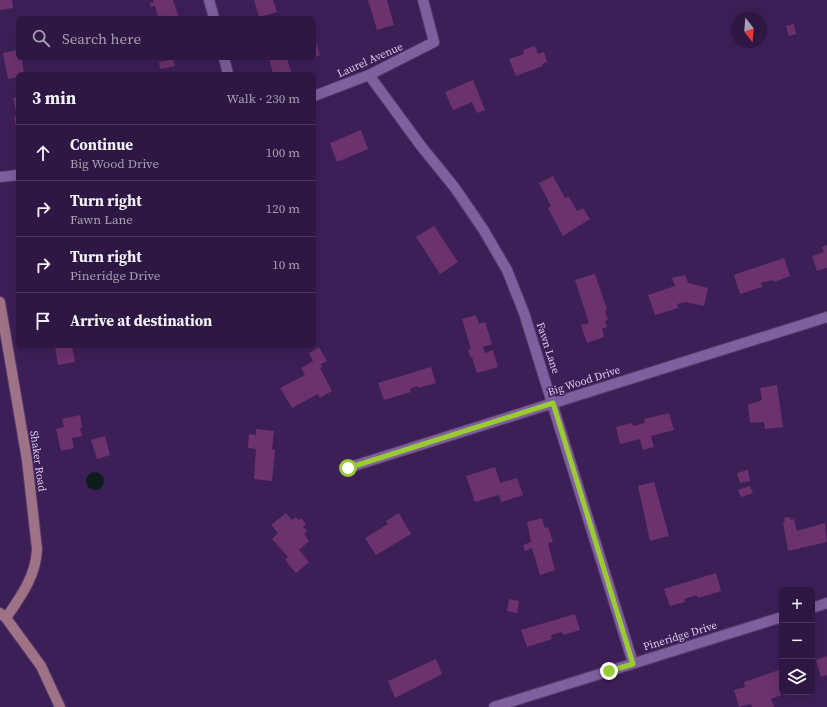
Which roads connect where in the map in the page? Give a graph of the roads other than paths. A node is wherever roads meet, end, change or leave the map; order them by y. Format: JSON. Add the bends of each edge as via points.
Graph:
{"nodes":[{"id":1,"x":210,"y":0,"type":"edge"},
{"id":2,"x":423,"y":0,"type":"edge"},
{"id":3,"x":214,"y":16,"type":"edge"},
{"id":4,"x":224,"y":60,"type":"edge"},
{"id":5,"x":228,"y":72,"type":"edge"},
{"id":6,"x":368,"y":75,"type":"junction"},
{"id":7,"x":316,"y":95,"type":"edge"},
{"id":8,"x":16,"y":175,"type":"edge"},
{"id":9,"x":0,"y":178,"type":"edge"},
{"id":10,"x":0,"y":302,"type":"edge"},
{"id":11,"x":827,"y":317,"type":"edge"},
{"id":12,"x":553,"y":403,"type":"junction"},
{"id":13,"x":348,"y":468,"type":"dead end"},
{"id":14,"x":827,"y":603,"type":"edge"},
{"id":15,"x":815,"y":607,"type":"edge"},
{"id":16,"x":3,"y":615,"type":"edge"},
{"id":17,"x":779,"y":618,"type":"edge"},
{"id":18,"x":633,"y":664,"type":"junction"},
{"id":19,"x":60,"y":707,"type":"edge"},
{"id":20,"x":494,"y":707,"type":"edge"}],
"edges":[{"from":1,"to":3,"type":"street"},
{"from":2,"to":6,"type":"street","name":"Laurel Avenue","via":[[434,42]]},
{"from":4,"to":5,"type":"street"},
{"from":6,"to":7,"type":"street","name":"Laurel Avenue"},
{"from":6,"to":12,"type":"street","name":"Fawn Lane","via":[[455,188],[507,270],[524,312]]},
{"from":8,"to":9,"type":"street"},
{"from":10,"to":16,"type":"street","name":"Shaker Road","via":[[27,460],[37,549],[37,560],[24,592]]},
{"from":11,"to":12,"type":"street","name":"Big Wood Drive"},
{"from":12,"to":13,"type":"street","name":"Big Wood Drive"},
{"from":12,"to":18,"type":"street","name":"Fawn Lane"},
{"from":14,"to":15,"type":"street"},
{"from":16,"to":19,"type":"street","via":[[41,666]]},
{"from":17,"to":18,"type":"street","name":"Pineridge Drive"},
{"from":18,"to":20,"type":"street","name":"Pineridge Drive"}]}
